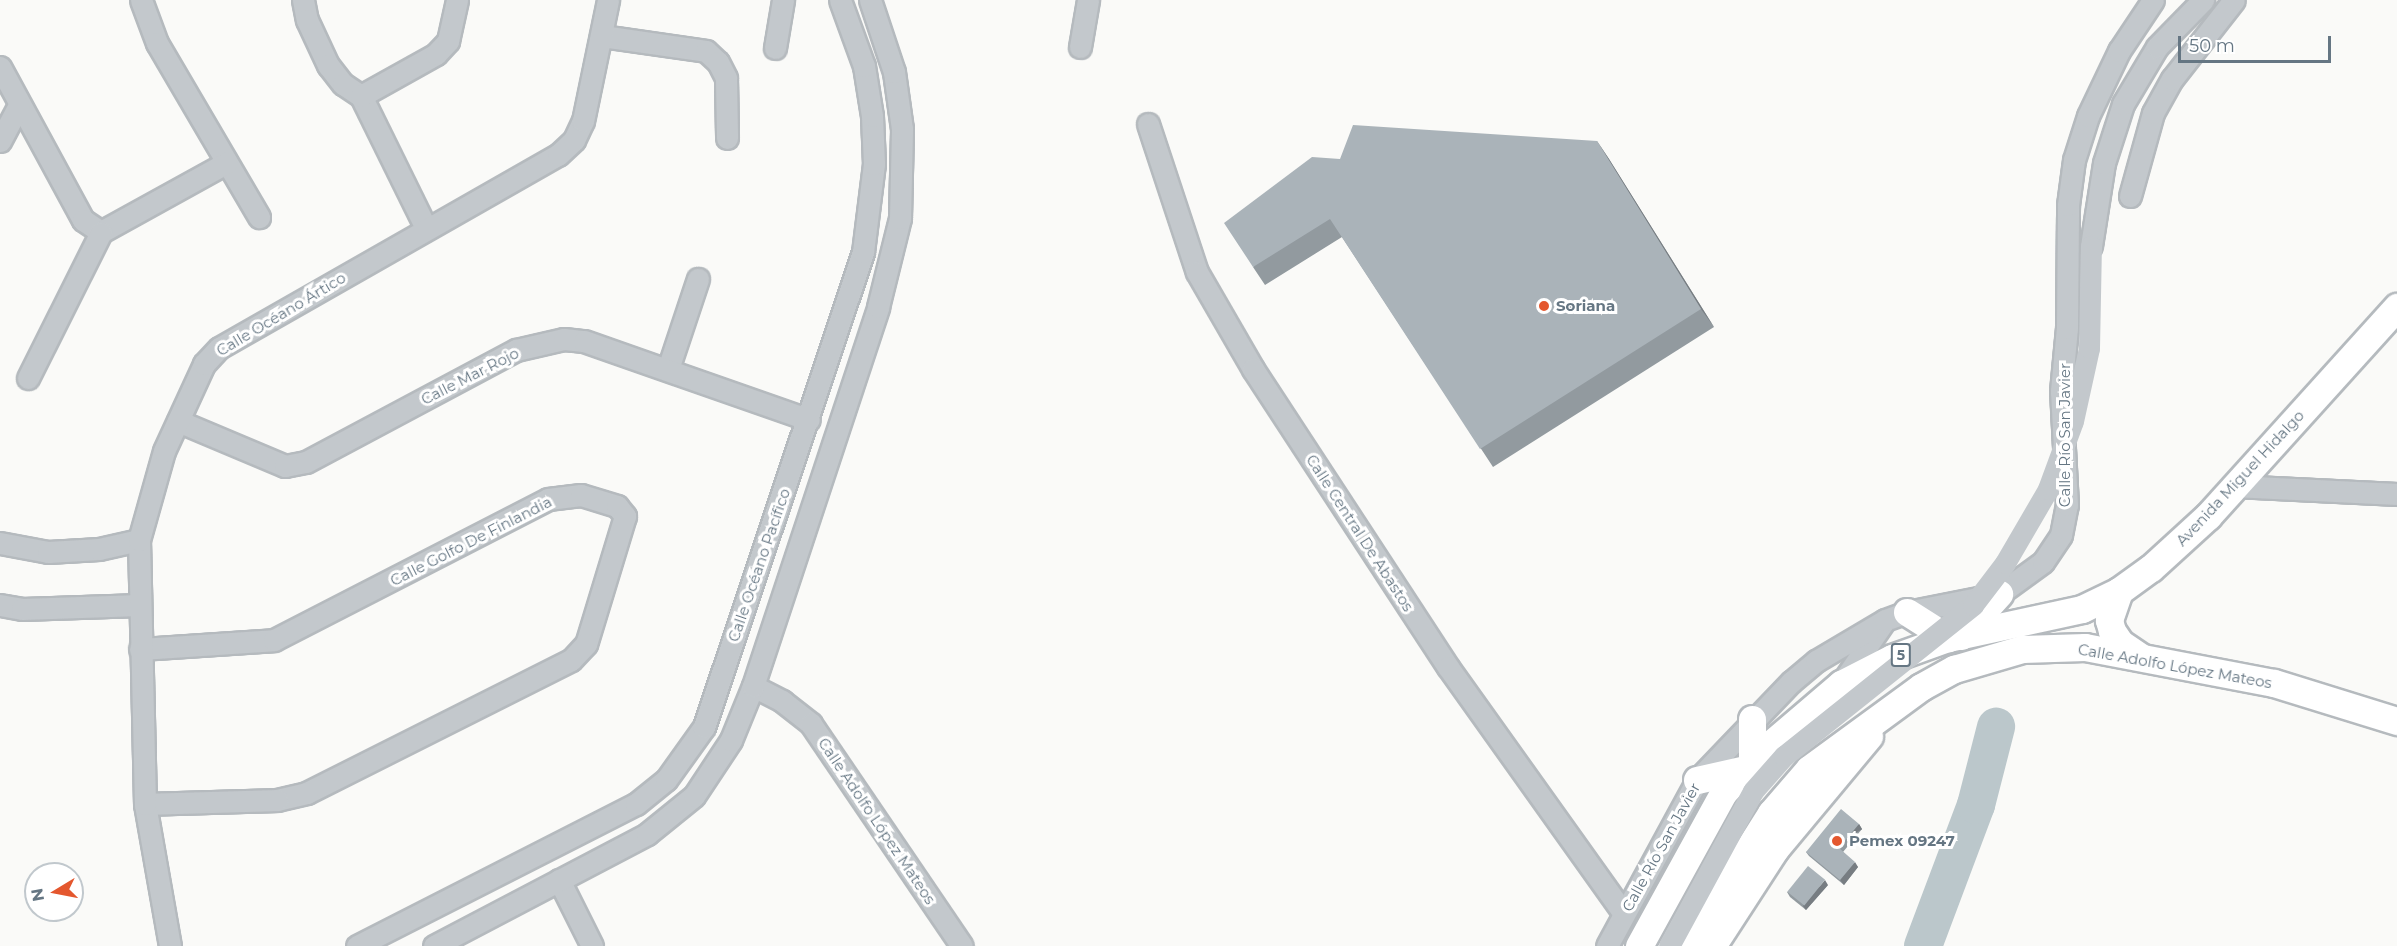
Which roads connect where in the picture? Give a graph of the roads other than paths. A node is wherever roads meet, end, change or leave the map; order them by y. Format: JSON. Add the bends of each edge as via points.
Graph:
{"nodes":[{"id":1,"x":141,"y":0,"type":"edge"},
{"id":2,"x":303,"y":0,"type":"edge"},
{"id":3,"x":457,"y":0,"type":"edge"},
{"id":4,"x":608,"y":0,"type":"edge"},
{"id":5,"x":783,"y":0,"type":"edge"},
{"id":6,"x":840,"y":0,"type":"edge"},
{"id":7,"x":870,"y":0,"type":"edge"},
{"id":8,"x":1088,"y":0,"type":"edge"},
{"id":9,"x":2153,"y":0,"type":"edge"},
{"id":10,"x":2202,"y":0,"type":"edge"},
{"id":11,"x":2234,"y":0,"type":"edge"},
{"id":12,"x":602,"y":36,"type":"junction"},
{"id":13,"x":1080,"y":47,"type":"dead end"},
{"id":14,"x":775,"y":48,"type":"dead end"},
{"id":15,"x":0,"y":67,"type":"edge"},
{"id":16,"x":361,"y":96,"type":"junction"},
{"id":17,"x":19,"y":106,"type":"junction"},
{"id":18,"x":1148,"y":124,"type":"dead end"},
{"id":19,"x":727,"y":138,"type":"dead end"},
{"id":20,"x":0,"y":141,"type":"edge"},
{"id":21,"x":226,"y":164,"type":"junction"},
{"id":22,"x":2130,"y":196,"type":"dead end"},
{"id":23,"x":259,"y":216,"type":"dead end"},
{"id":24,"x":426,"y":228,"type":"junction"},
{"id":25,"x":101,"y":232,"type":"junction"},
{"id":26,"x":698,"y":279,"type":"dead end"},
{"id":27,"x":2397,"y":307,"type":"edge"},
{"id":28,"x":668,"y":369,"type":"junction"},
{"id":29,"x":28,"y":378,"type":"dead end"},
{"id":30,"x":808,"y":420,"type":"junction"},
{"id":31,"x":178,"y":421,"type":"junction"},
{"id":32,"x":2254,"y":465,"type":"junction"},
{"id":33,"x":2234,"y":486,"type":"junction"},
{"id":34,"x":2285,"y":488,"type":"junction"},
{"id":35,"x":2397,"y":494,"type":"edge"},
{"id":36,"x":139,"y":540,"type":"junction"},
{"id":37,"x":0,"y":543,"type":"edge"},
{"id":38,"x":2119,"y":591,"type":"junction"},
{"id":39,"x":1999,"y":594,"type":"junction"},
{"id":40,"x":140,"y":605,"type":"junction"},
{"id":41,"x":1,"y":606,"type":"edge"},
{"id":42,"x":1896,"y":616,"type":"junction"},
{"id":43,"x":1954,"y":637,"type":"junction"},
{"id":44,"x":140,"y":649,"type":"junction"},
{"id":45,"x":2142,"y":658,"type":"junction"},
{"id":46,"x":1841,"y":684,"type":"junction"},
{"id":47,"x":753,"y":686,"type":"junction"},
{"id":48,"x":1891,"y":709,"type":"junction"},
{"id":49,"x":1752,"y":719,"type":"junction"},
{"id":50,"x":2397,"y":722,"type":"edge"},
{"id":51,"x":1748,"y":765,"type":"junction"},
{"id":52,"x":1697,"y":780,"type":"junction"},
{"id":53,"x":144,"y":804,"type":"junction"},
{"id":54,"x":559,"y":880,"type":"junction"},
{"id":55,"x":1624,"y":914,"type":"junction"},
{"id":56,"x":165,"y":923,"type":"junction"},
{"id":57,"x":170,"y":946,"type":"edge"},
{"id":58,"x":183,"y":946,"type":"edge"},
{"id":59,"x":357,"y":946,"type":"edge"},
{"id":60,"x":434,"y":946,"type":"edge"},
{"id":61,"x":592,"y":946,"type":"edge"},
{"id":62,"x":962,"y":946,"type":"edge"},
{"id":63,"x":1606,"y":946,"type":"edge"},
{"id":64,"x":1639,"y":946,"type":"edge"},
{"id":65,"x":1668,"y":946,"type":"edge"},
{"id":66,"x":1687,"y":946,"type":"edge"},
{"id":67,"x":1712,"y":946,"type":"edge"}],
"edges":[{"from":1,"to":21,"type":"street","via":[[157,43]]},
{"from":2,"to":16,"type":"street","via":[[306,20],[328,65],[343,84]]},
{"from":3,"to":16,"type":"street","via":[[448,41],[436,54]]},
{"from":4,"to":12,"type":"street","name":"Calle Océano Ártico"},
{"from":5,"to":14,"type":"street"},
{"from":6,"to":30,"type":"street","name":"Calle Océano Pacífico","via":[[864,66],[870,106],[874,164],[871,207],[863,252]]},
{"from":7,"to":47,"type":"street","name":"Calle Océano Pacífico","via":[[894,72],[902,129],[900,219],[878,307]]},
{"from":8,"to":13,"type":"street"},
{"from":9,"to":39,"type":"street","name":"Calle Río San Javier","via":[[2119,51],[2088,116],[2074,160],[2068,205],[2067,328],[2061,391],[2067,505],[2061,535],[2043,562]]},
{"from":10,"to":65,"type":"street","bridge":true,"via":[[2157,47],[2123,104],[2104,163],[2091,246],[2089,348],[2073,421],[2048,489],[2005,563],[1973,605],[1776,765],[1753,791]]},
{"from":11,"to":22,"type":"street","via":[[2172,79],[2153,113]]},
{"from":12,"to":19,"type":"street","via":[[706,51],[718,62],[726,78]]},
{"from":12,"to":24,"type":"street","name":"Calle Océano Ártico","via":[[583,121],[574,140],[558,155]]},
{"from":15,"to":17,"type":"street"},
{"from":16,"to":24,"type":"street"},
{"from":17,"to":20,"type":"street"},
{"from":17,"to":25,"type":"street","via":[[83,220]]},
{"from":18,"to":55,"type":"street","name":"Calle Central De Abastos","via":[[1197,272],[1253,369],[1448,667]]},
{"from":21,"to":23,"type":"street"},
{"from":21,"to":25,"type":"street"},
{"from":24,"to":31,"type":"street","name":"Calle Océano Ártico","via":[[219,348],[204,364]]},
{"from":25,"to":29,"type":"street"},
{"from":26,"to":28,"type":"street"},
{"from":27,"to":32,"type":"main road","name":"Avenida Miguel Hidalgo"},
{"from":28,"to":30,"type":"street","name":"Calle Mar Rojo"},
{"from":28,"to":31,"type":"street","name":"Calle Mar Rojo","via":[[584,341],[542,343],[516,350],[306,462],[285,466]]},
{"from":30,"to":59,"type":"street","name":"Calle Océano Pacífico","via":[[705,727],[666,780],[636,804]]},
{"from":31,"to":36,"type":"street","name":"Calle Océano Ártico","via":[[164,452]]},
{"from":32,"to":33,"type":"main road","name":"Avenida Miguel Hidalgo"},
{"from":32,"to":34,"type":"street"},
{"from":33,"to":34,"type":"street"},
{"from":33,"to":38,"type":"main road","name":"Avenida Miguel Hidalgo","via":[[2181,543]]},
{"from":34,"to":35,"type":"street"},
{"from":36,"to":37,"type":"street","via":[[99,549],[48,552]]},
{"from":36,"to":40,"type":"street","name":"Calle Océano Ártico"},
{"from":38,"to":43,"type":"main road","name":"Avenida Miguel Hidalgo","number":"5","via":[[2082,609]]},
{"from":38,"to":45,"type":"main road","via":[[2109,620],[2112,631],[2120,644]]},
{"from":39,"to":42,"type":"street","name":"Calle Río San Javier"},
{"from":39,"to":43,"type":"main road"},
{"from":40,"to":41,"type":"street"},
{"from":40,"to":44,"type":"street","name":"Calle Océano Ártico"},
{"from":42,"to":43,"type":"main road"},
{"from":42,"to":46,"type":"street"},
{"from":42,"to":49,"type":"street","name":"Calle Río San Javier","via":[[1816,661]]},
{"from":43,"to":46,"type":"main road","name":"Avenida Miguel Hidalgo","number":"5","via":[[1892,658]]},
{"from":44,"to":53,"type":"street","name":"Calle Océano Ártico"},
{"from":44,"to":53,"type":"street","name":"Calle Golfo De Finlandia","via":[[274,640],[548,500],[580,495],[617,506],[625,516],[586,644],[571,660],[307,793],[277,800]]},
{"from":45,"to":48,"type":"main road","name":"Calle Adolfo López Mateos","via":[[2085,647],[2022,649],[1954,669]]},
{"from":45,"to":50,"type":"main road","name":"Calle Adolfo López Mateos","via":[[2274,683]]},
{"from":46,"to":51,"type":"main road","name":"Avenida Miguel Hidalgo","number":"5"},
{"from":47,"to":54,"type":"street","name":"Calle Océano Pacífico","via":[[731,740],[694,796],[647,834]]},
{"from":47,"to":62,"type":"street","name":"Calle Adolfo López Mateos","via":[[782,701],[811,724]]},
{"from":48,"to":66,"type":"main road","via":[[1809,769],[1771,813]]},
{"from":48,"to":67,"type":"main road","via":[[1775,849]]},
{"from":49,"to":51,"type":"main road"},
{"from":49,"to":52,"type":"street","name":"Calle Río San Javier"},
{"from":51,"to":52,"type":"main road"},
{"from":51,"to":64,"type":"main road","name":"Avenida Miguel Hidalgo","number":"5","via":[[1715,805]]},
{"from":52,"to":55,"type":"street","name":"Calle Río San Javier"},
{"from":53,"to":56,"type":"street","name":"Calle Océano Ártico"},
{"from":54,"to":60,"type":"street","name":"Calle Océano Pacífico"},
{"from":54,"to":61,"type":"street"},
{"from":55,"to":63,"type":"street","name":"Calle Río San Javier"},
{"from":56,"to":57,"type":"street","name":"Calle Océano Ártico"},
{"from":56,"to":58,"type":"street","name":"Calle Océano Ártico"}]}
